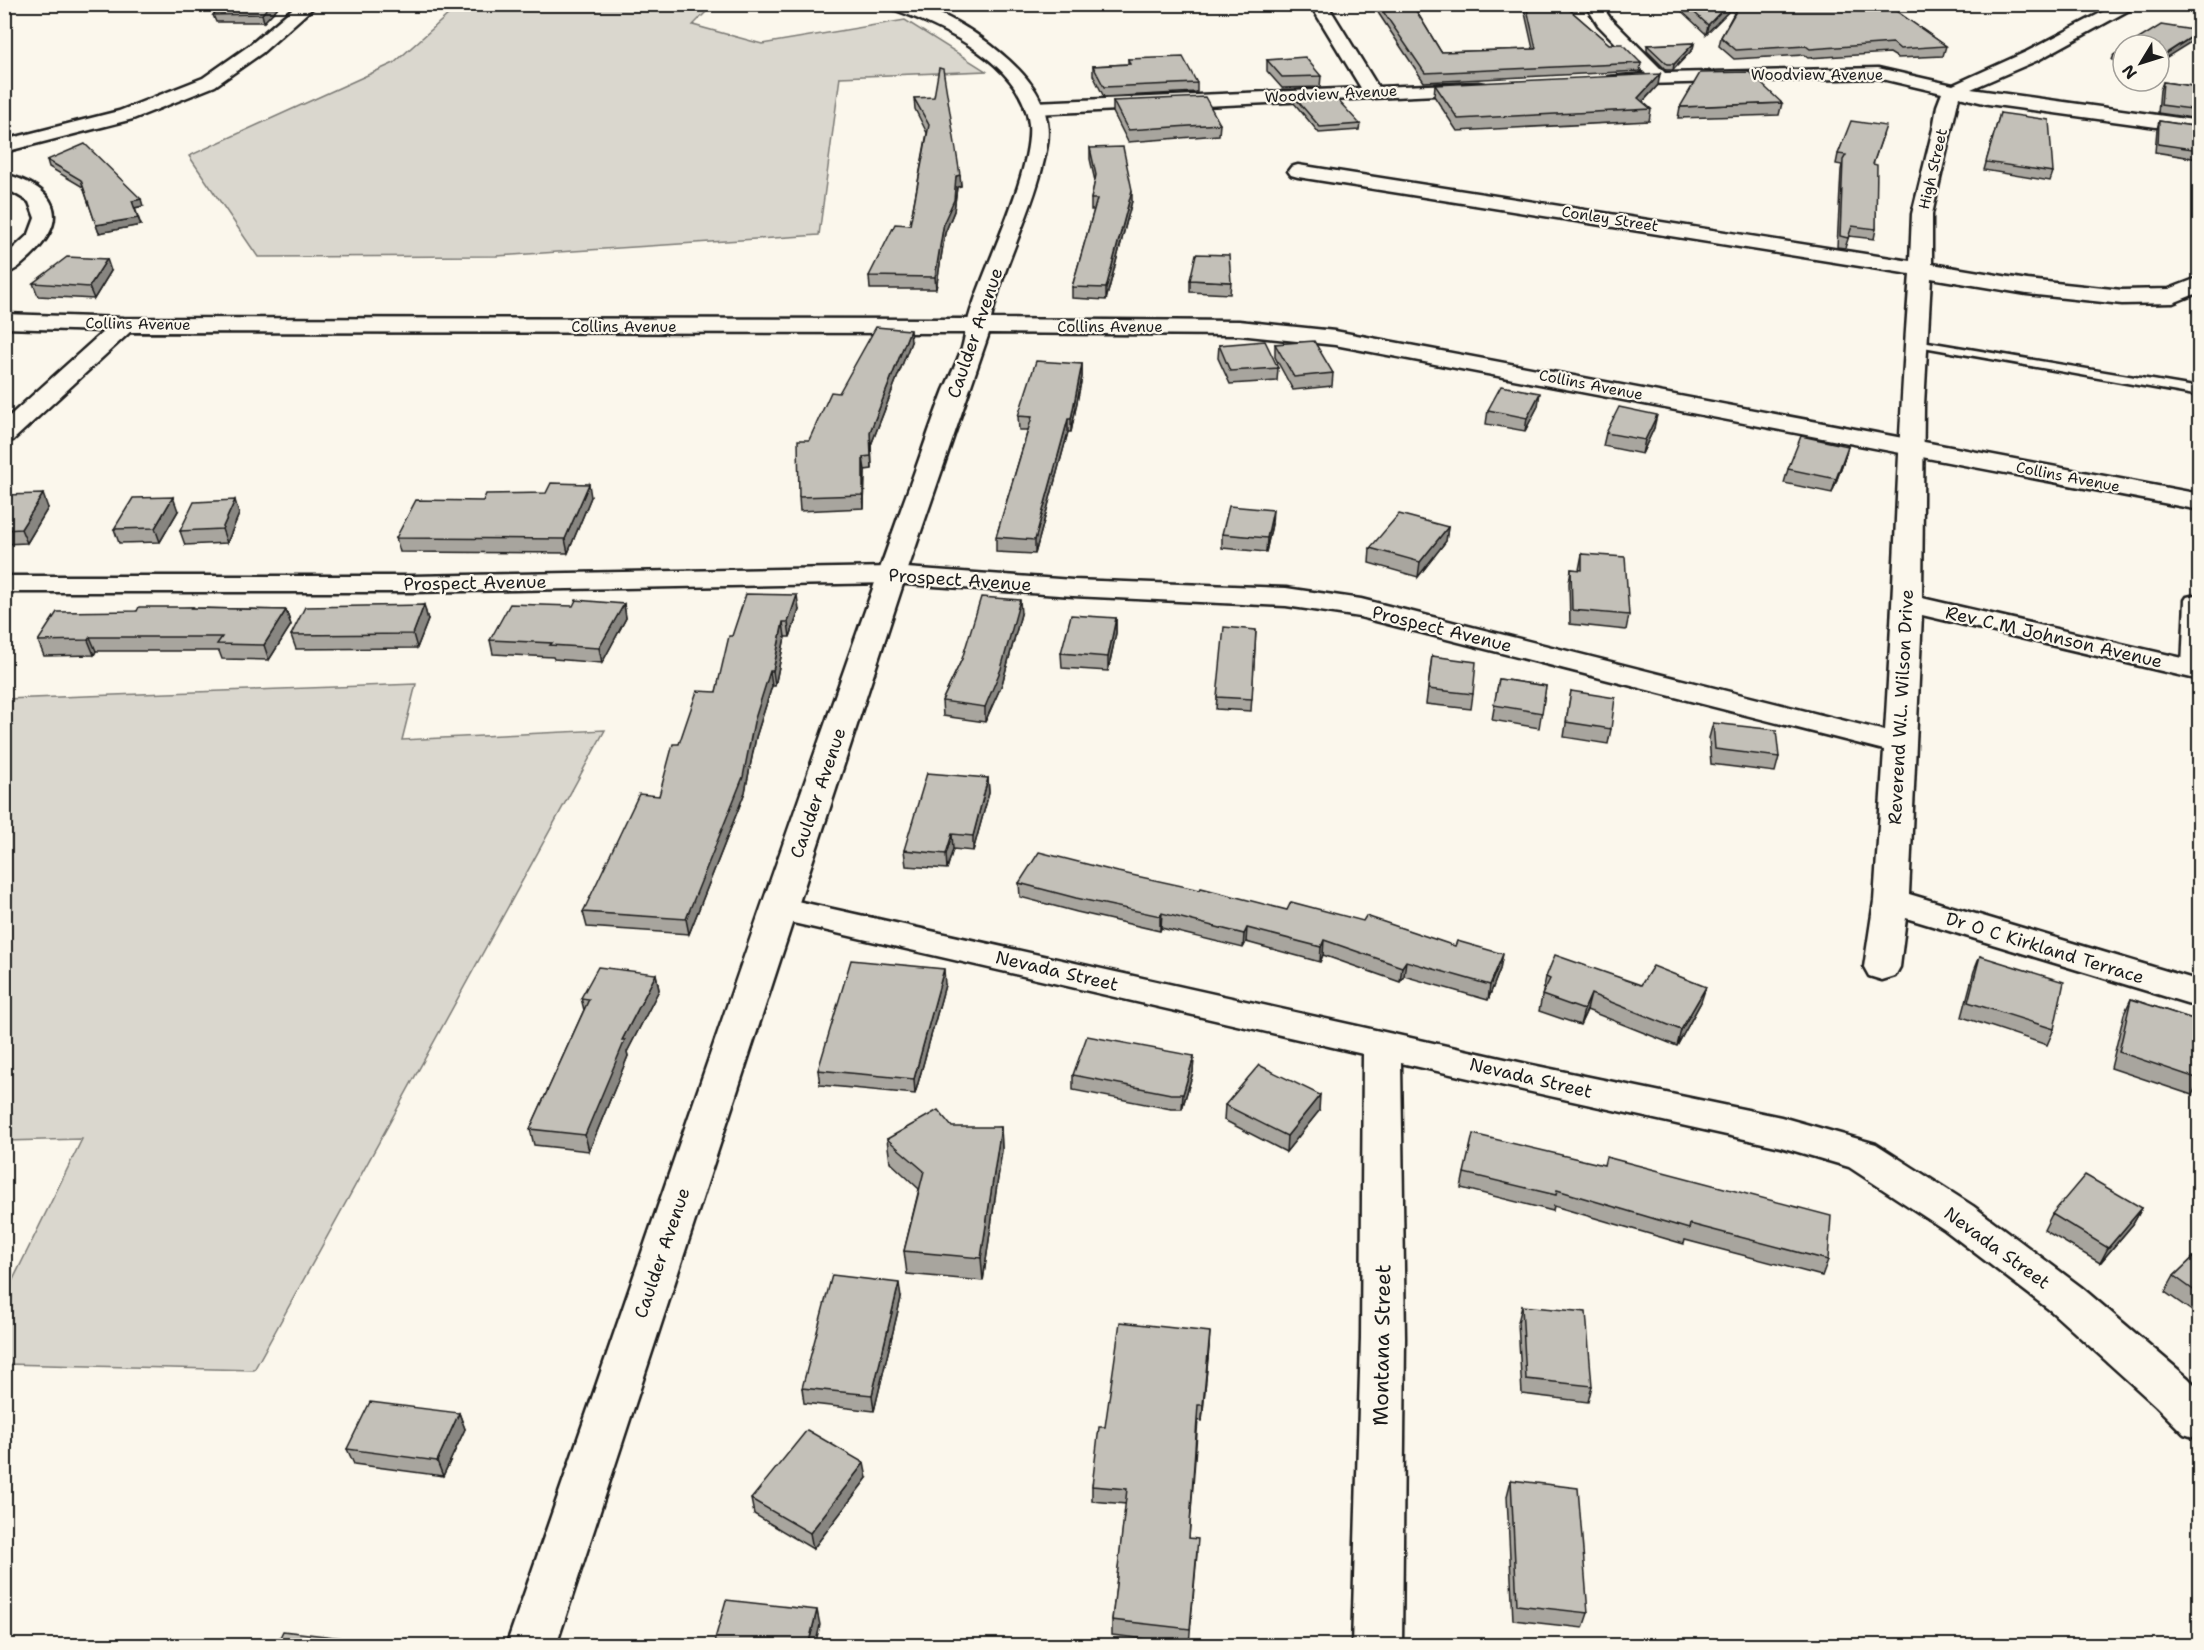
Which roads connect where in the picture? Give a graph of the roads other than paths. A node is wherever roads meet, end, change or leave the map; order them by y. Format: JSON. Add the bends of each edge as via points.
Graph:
{"nodes":[{"id":1,"x":309,"y":4,"type":"edge"},
{"id":2,"x":896,"y":4,"type":"edge"},
{"id":3,"x":1318,"y":4,"type":"edge"},
{"id":4,"x":1598,"y":4,"type":"edge"},
{"id":5,"x":2132,"y":4,"type":"edge"},
{"id":6,"x":1660,"y":78,"type":"junction"},
{"id":7,"x":1592,"y":82,"type":"edge"},
{"id":8,"x":1500,"y":87,"type":"edge"},
{"id":9,"x":1954,"y":91,"type":"junction"},
{"id":10,"x":1373,"y":93,"type":"junction"},
{"id":11,"x":1034,"y":108,"type":"junction"},
{"id":12,"x":2199,"y":127,"type":"edge"},
{"id":13,"x":4,"y":146,"type":"edge"},
{"id":14,"x":1298,"y":171,"type":"dead end"},
{"id":15,"x":4,"y":180,"type":"edge"},
{"id":16,"x":4,"y":268,"type":"edge"},
{"id":17,"x":1921,"y":269,"type":"junction"},
{"id":18,"x":2199,"y":284,"type":"edge"},
{"id":19,"x":4,"y":321,"type":"edge"},
{"id":20,"x":124,"y":325,"type":"junction"},
{"id":21,"x":978,"y":326,"type":"junction"},
{"id":22,"x":1916,"y":343,"type":"junction"},
{"id":23,"x":2199,"y":392,"type":"edge"},
{"id":24,"x":4,"y":435,"type":"edge"},
{"id":25,"x":1910,"y":447,"type":"junction"},
{"id":26,"x":2199,"y":502,"type":"edge"},
{"id":27,"x":892,"y":574,"type":"junction"},
{"id":28,"x":4,"y":584,"type":"edge"},
{"id":29,"x":2199,"y":598,"type":"edge"},
{"id":30,"x":1908,"y":603,"type":"junction"},
{"id":31,"x":2194,"y":669,"type":"edge"},
{"id":32,"x":1898,"y":744,"type":"junction"},
{"id":33,"x":1891,"y":901,"type":"junction"},
{"id":34,"x":779,"y":909,"type":"junction"},
{"id":35,"x":1882,"y":967,"type":"dead end"},
{"id":36,"x":2199,"y":994,"type":"edge"},
{"id":37,"x":1382,"y":1044,"type":"junction"},
{"id":38,"x":2199,"y":1420,"type":"edge"},
{"id":39,"x":531,"y":1646,"type":"edge"},
{"id":40,"x":1377,"y":1646,"type":"edge"}],
"edges":[{"from":1,"to":13,"type":"street","via":[[209,82],[126,115]]},
{"from":2,"to":11,"type":"street","name":"Caulder Avenue","via":[[938,20],[972,39],[1012,74]]},
{"from":3,"to":10,"type":"street"},
{"from":4,"to":6,"type":"street","via":[[1596,9],[1604,21]]},
{"from":5,"to":9,"type":"street"},
{"from":6,"to":7,"type":"street","name":"Woodview Avenue"},
{"from":6,"to":9,"type":"street","name":"Woodview Avenue","via":[[1867,72]]},
{"from":8,"to":10,"type":"street","name":"Woodview Avenue"},
{"from":9,"to":12,"type":"street","name":"Woodview Avenue"},
{"from":9,"to":17,"type":"street","name":"High Street","via":[[1946,106],[1923,206]]},
{"from":10,"to":11,"type":"street","name":"Woodview Avenue"},
{"from":11,"to":21,"type":"street","name":"Caulder Avenue","via":[[1039,123],[1035,155]]},
{"from":14,"to":17,"type":"street","name":"Conley Street"},
{"from":15,"to":16,"type":"street","via":[[31,192],[43,205],[46,219],[32,244]]},
{"from":17,"to":18,"type":"street","name":"Conley Street","via":[[2026,287],[2122,297],[2173,296]]},
{"from":17,"to":22,"type":"street","name":"High Street"},
{"from":19,"to":20,"type":"street","name":"Collins Avenue"},
{"from":20,"to":21,"type":"street","name":"Collins Avenue"},
{"from":20,"to":24,"type":"street"},
{"from":21,"to":25,"type":"street","name":"Collins Avenue","via":[[1239,328],[1335,338]]},
{"from":21,"to":27,"type":"street","name":"Caulder Avenue","via":[[975,344]]},
{"from":22,"to":23,"type":"lane"},
{"from":22,"to":25,"type":"street","name":"High Street"},
{"from":25,"to":26,"type":"street","name":"Collins Avenue"},
{"from":25,"to":30,"type":"street","name":"Reverend W.L. Wilson Drive"},
{"from":27,"to":28,"type":"street","name":"Prospect Avenue","via":[[412,584]]},
{"from":27,"to":32,"type":"street","name":"Prospect Avenue","via":[[1073,588],[1248,595],[1361,608]]},
{"from":27,"to":34,"type":"street","name":"Caulder Avenue"},
{"from":29,"to":31,"type":"lane","via":[[2192,600]]},
{"from":30,"to":31,"type":"street","name":"Rev C M Johnson Avenue"},
{"from":30,"to":32,"type":"street","name":"Reverend W.L. Wilson Drive"},
{"from":32,"to":33,"type":"street","name":"Reverend W.L. Wilson Drive"},
{"from":33,"to":35,"type":"street","name":"Reverend W.L. Wilson Drive"},
{"from":33,"to":36,"type":"street","name":"Dr O C Kirkland Terrace"},
{"from":34,"to":37,"type":"street","name":"Nevada Street"},
{"from":34,"to":39,"type":"street","name":"Caulder Avenue"},
{"from":37,"to":38,"type":"street","name":"Nevada Street","via":[[1782,1132],[1862,1155],[1959,1218],[2066,1299]]},
{"from":37,"to":40,"type":"street","name":"Montana Street","via":[[1383,1338]]}]}
